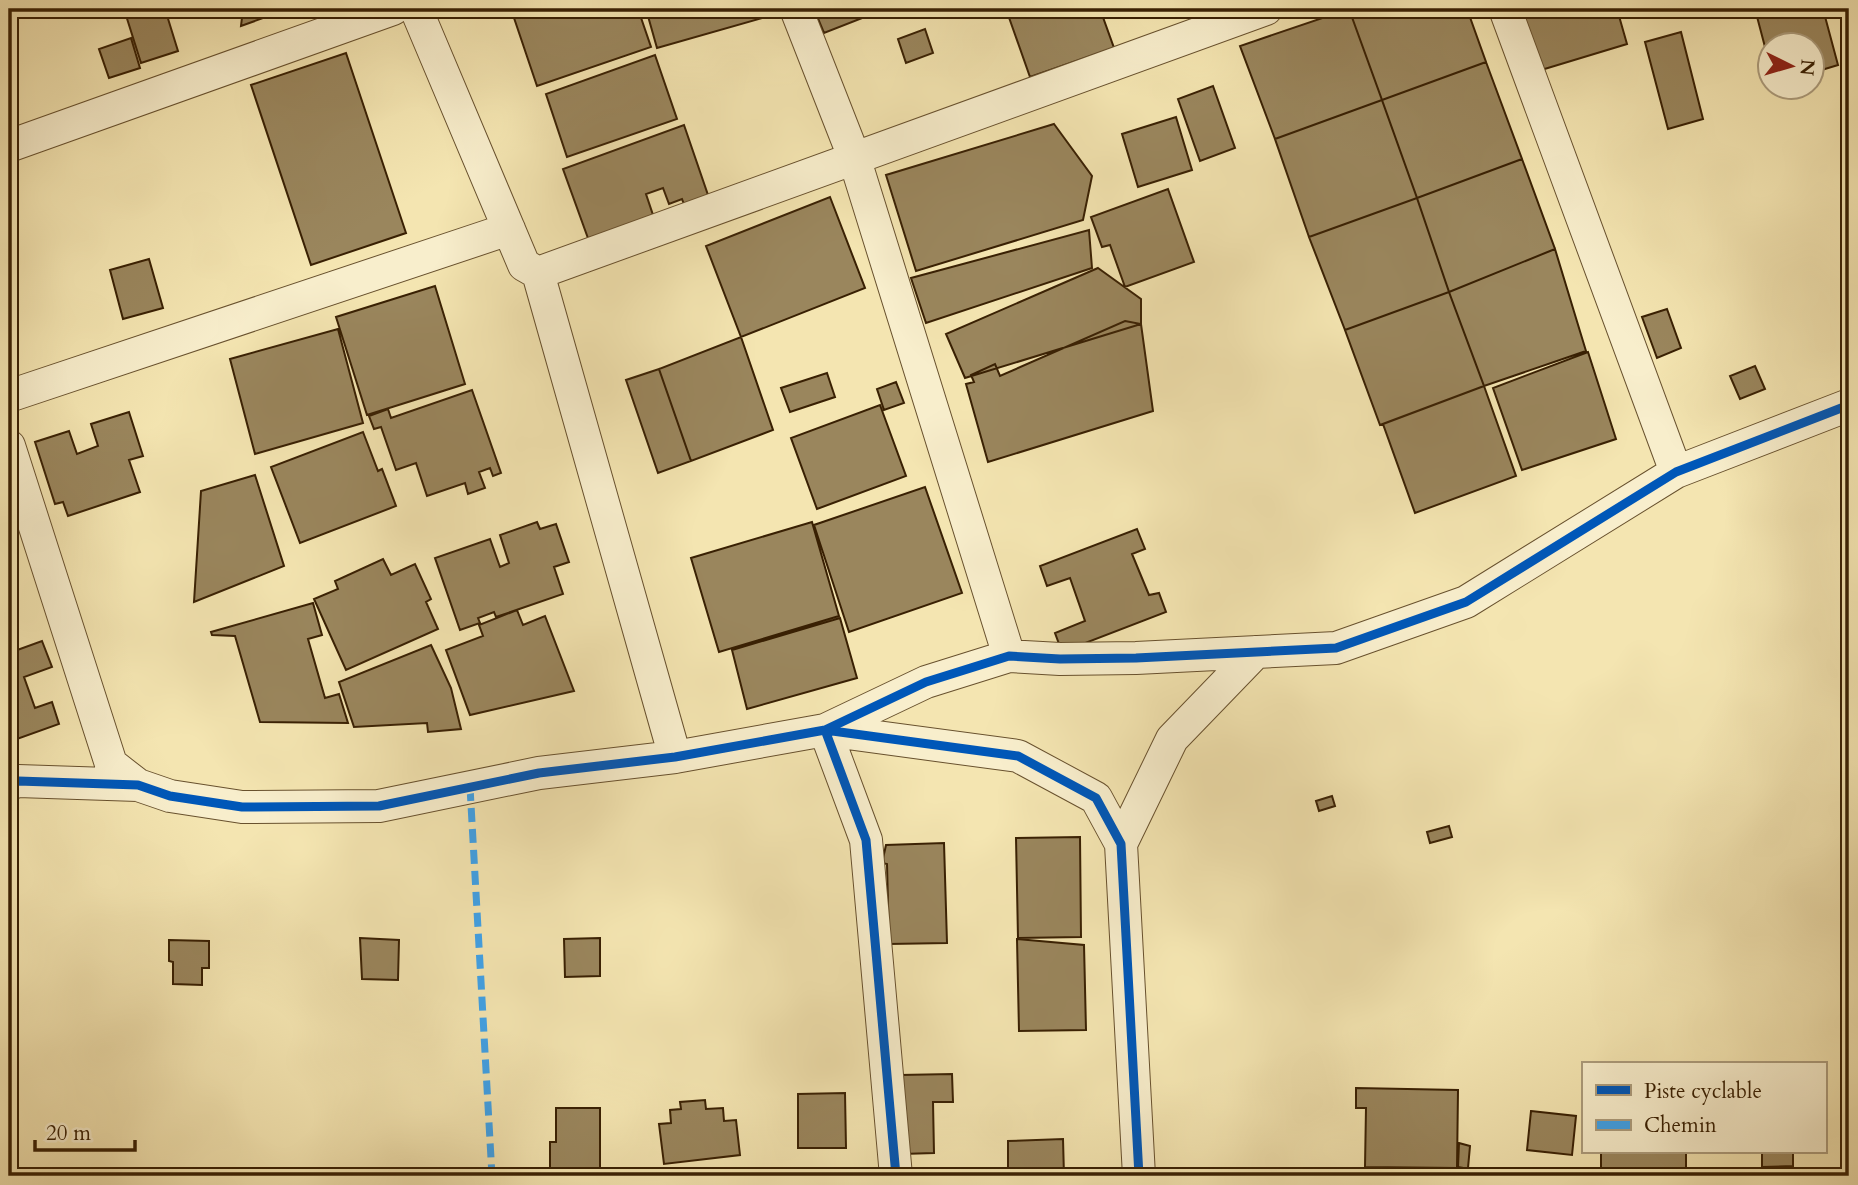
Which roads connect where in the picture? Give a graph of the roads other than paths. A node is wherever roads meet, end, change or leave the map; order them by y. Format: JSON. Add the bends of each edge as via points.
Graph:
{"nodes":[{"id":1,"x":393,"y":9,"type":"edge"},
{"id":2,"x":416,"y":9,"type":"edge"},
{"id":3,"x":796,"y":9,"type":"edge"},
{"id":4,"x":1266,"y":9,"type":"edge"},
{"id":5,"x":1505,"y":9,"type":"edge"},
{"id":6,"x":9,"y":146,"type":"edge"},
{"id":7,"x":854,"y":158,"type":"junction"},
{"id":8,"x":509,"y":229,"type":"junction"},
{"id":9,"x":538,"y":273,"type":"junction"},
{"id":10,"x":9,"y":396,"type":"edge"},
{"id":11,"x":1849,"y":405,"type":"edge"},
{"id":12,"x":9,"y":446,"type":"edge"},
{"id":13,"x":1676,"y":472,"type":"junction"},
{"id":14,"x":1256,"y":652,"type":"junction"},
{"id":15,"x":1009,"y":656,"type":"junction"},
{"id":16,"x":825,"y":730,"type":"junction"},
{"id":17,"x":674,"y":757,"type":"junction"},
{"id":18,"x":9,"y":784,"type":"edge"},
{"id":19,"x":138,"y":785,"type":"junction"},
{"id":20,"x":1121,"y":844,"type":"junction"},
{"id":21,"x":896,"y":1176,"type":"edge"},
{"id":22,"x":1139,"y":1176,"type":"edge"}],
"edges":[{"from":1,"to":6,"type":"street"},
{"from":2,"to":8,"type":"street"},
{"from":3,"to":7,"type":"street"},
{"from":4,"to":7,"type":"street"},
{"from":5,"to":13,"type":"street"},
{"from":7,"to":9,"type":"street"},
{"from":7,"to":15,"type":"street"},
{"from":8,"to":9,"type":"street","via":[[524,265]]},
{"from":8,"to":10,"type":"street"},
{"from":9,"to":17,"type":"street"},
{"from":11,"to":13,"type":"street"},
{"from":12,"to":19,"type":"street","via":[[111,764]]},
{"from":13,"to":14,"type":"street","via":[[1465,602],[1336,648]]},
{"from":14,"to":15,"type":"street","via":[[1136,658]]},
{"from":14,"to":20,"type":"street","via":[[1172,740]]},
{"from":15,"to":16,"type":"street","via":[[926,682]]},
{"from":16,"to":17,"type":"street"},
{"from":16,"to":20,"type":"street","via":[[1018,756],[1096,798]]},
{"from":16,"to":21,"type":"street","via":[[866,840]]},
{"from":17,"to":19,"type":"street","via":[[540,773],[379,806],[242,807],[170,796]]},
{"from":18,"to":19,"type":"street"},
{"from":20,"to":22,"type":"street"}]}
